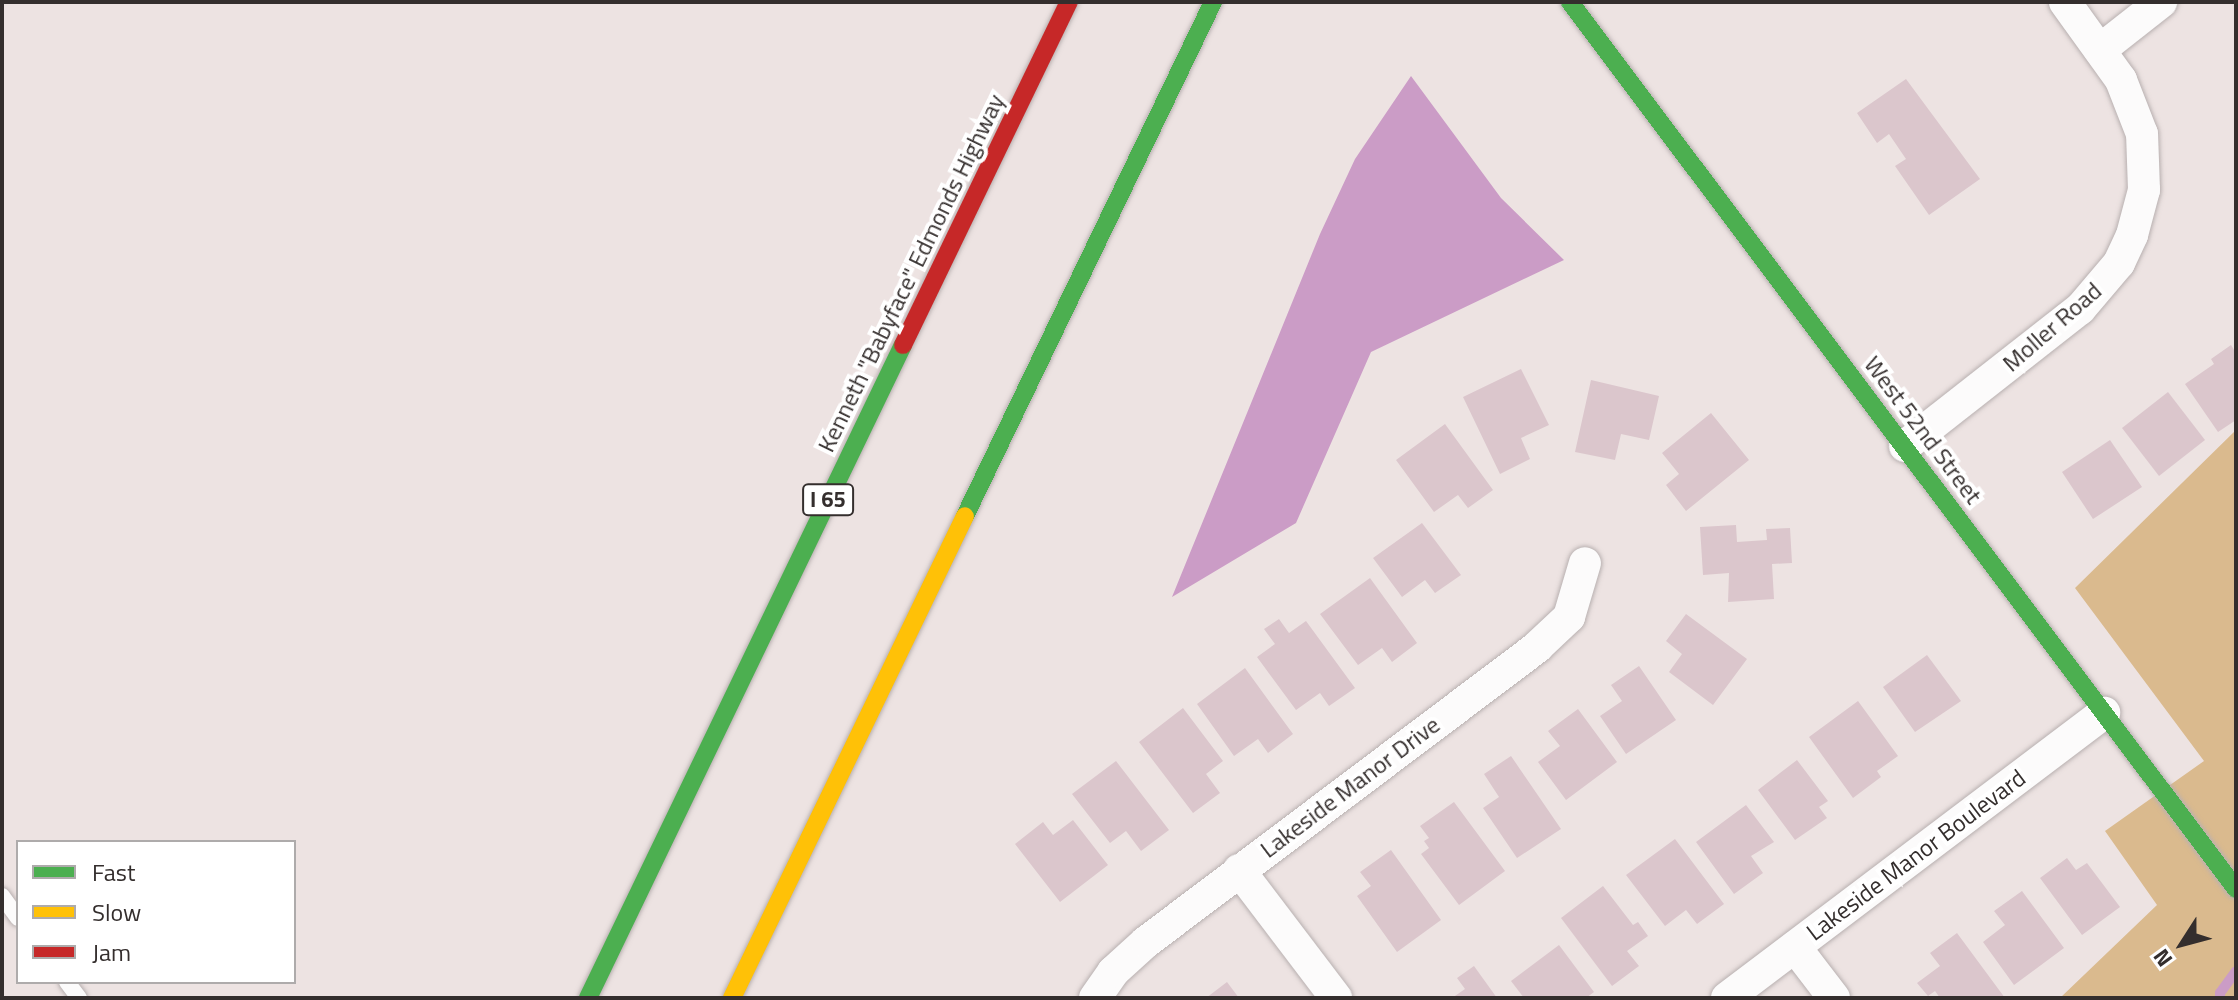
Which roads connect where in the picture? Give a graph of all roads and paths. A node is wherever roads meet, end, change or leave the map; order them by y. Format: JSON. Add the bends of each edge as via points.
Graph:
{"nodes":[{"id":1,"x":1069,"y":2,"type":"edge"},
{"id":2,"x":1213,"y":2,"type":"edge"},
{"id":3,"x":1570,"y":2,"type":"edge"},
{"id":4,"x":2065,"y":2,"type":"edge"},
{"id":5,"x":2161,"y":2,"type":"edge"},
{"id":6,"x":2100,"y":50,"type":"junction"},
{"id":7,"x":1905,"y":446,"type":"junction"},
{"id":8,"x":1585,"y":563,"type":"dead end"},
{"id":9,"x":2104,"y":713,"type":"junction"},
{"id":10,"x":1239,"y":870,"type":"junction"},
{"id":11,"x":2236,"y":889,"type":"edge"},
{"id":12,"x":2,"y":896,"type":"edge"},
{"id":13,"x":16,"y":915,"type":"edge"},
{"id":14,"x":1795,"y":947,"type":"junction"},
{"id":15,"x":588,"y":998,"type":"edge"},
{"id":16,"x":732,"y":998,"type":"edge"},
{"id":17,"x":1095,"y":998,"type":"edge"},
{"id":18,"x":1336,"y":998,"type":"edge"},
{"id":19,"x":1727,"y":998,"type":"edge"},
{"id":20,"x":1834,"y":998,"type":"edge"}],
"edges":[{"from":1,"to":15,"type":"main road","name":"Kenneth \"Babyface\" Edmonds Highway","number":"I 65"},
{"from":2,"to":16,"type":"main road"},
{"from":3,"to":7,"type":"main road","name":"West 52nd Street"},
{"from":4,"to":6,"type":"street","name":"Moller Road"},
{"from":5,"to":6,"type":"street"},
{"from":6,"to":7,"type":"street","name":"Moller Road","via":[[2121,80],[2144,147],[2143,199],[2126,251],[2080,309]]},
{"from":7,"to":9,"type":"main road","name":"West 52nd Street"},
{"from":8,"to":10,"type":"street","name":"Lakeside Manor Drive","via":[[1569,617],[1537,647]]},
{"from":9,"to":11,"type":"main road","name":"West 52nd Street"},
{"from":9,"to":14,"type":"street","name":"Lakeside Manor Boulevard"},
{"from":10,"to":17,"type":"street","name":"Lakeside Manor Drive","via":[[1132,954]]},
{"from":10,"to":18,"type":"street"},
{"from":12,"to":13,"type":"lane"},
{"from":14,"to":19,"type":"street","name":"Lakeside Manor Boulevard"},
{"from":14,"to":20,"type":"street"}]}
